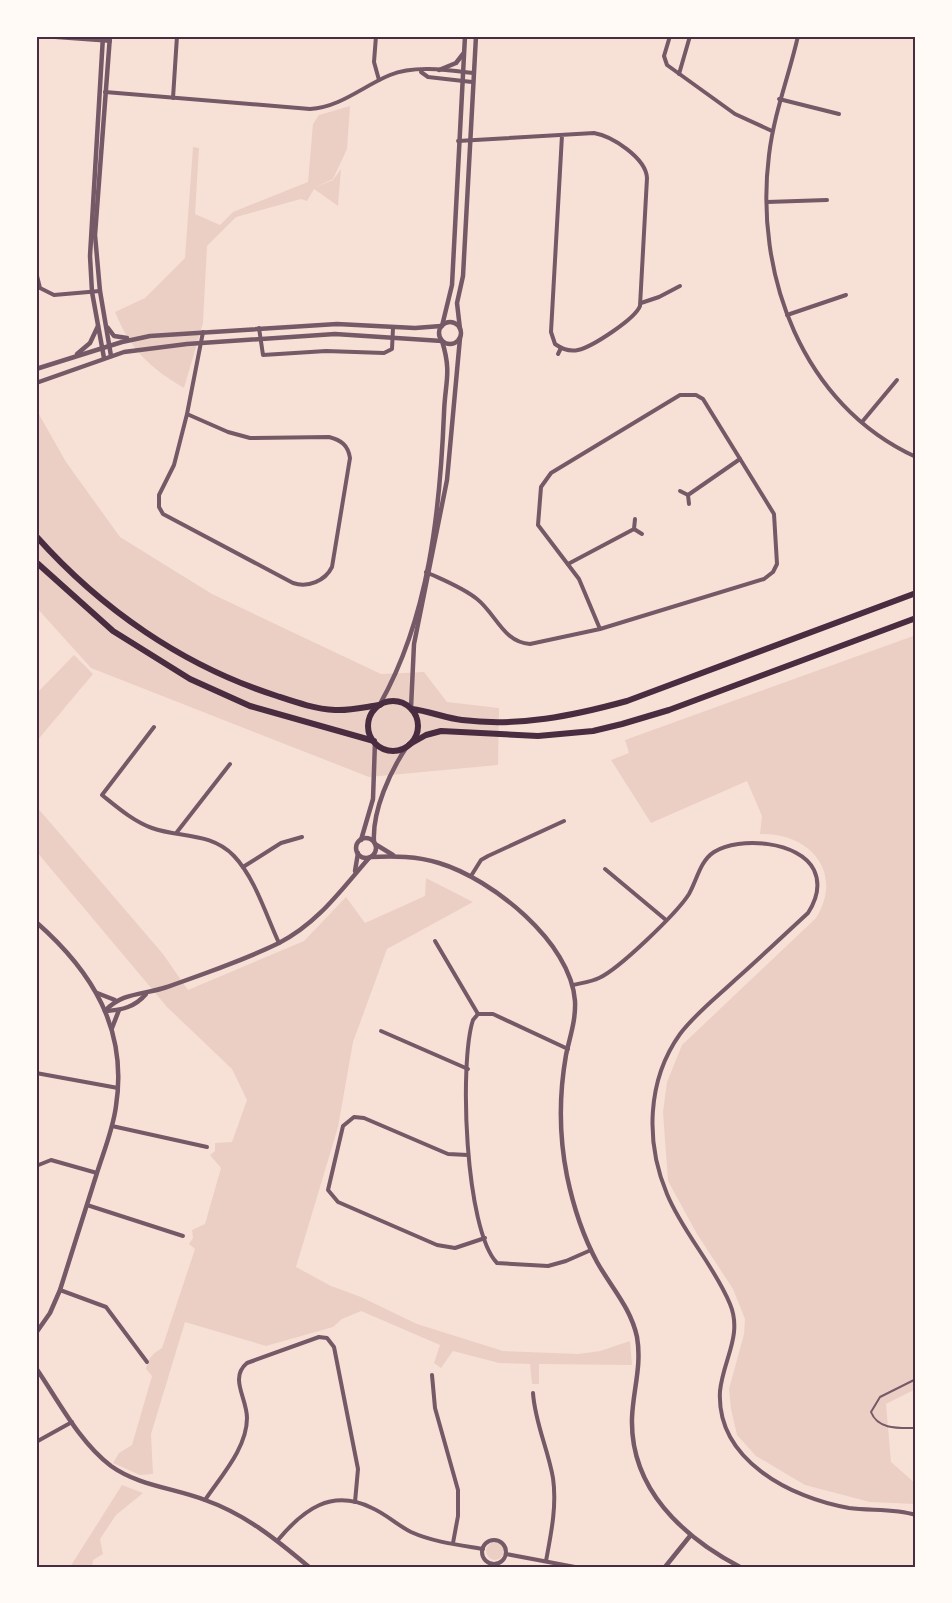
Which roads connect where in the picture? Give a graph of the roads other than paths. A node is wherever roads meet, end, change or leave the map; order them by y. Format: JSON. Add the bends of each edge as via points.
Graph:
{"nodes":[{"id":1,"x":39,"y":36,"type":"edge"},
{"id":2,"x":177,"y":36,"type":"edge"},
{"id":3,"x":376,"y":36,"type":"edge"},
{"id":4,"x":400,"y":36,"type":"edge"},
{"id":5,"x":465,"y":36,"type":"edge"},
{"id":6,"x":476,"y":36,"type":"edge"},
{"id":7,"x":670,"y":36,"type":"edge"},
{"id":8,"x":690,"y":36,"type":"edge"},
{"id":9,"x":798,"y":36,"type":"edge"},
{"id":10,"x":102,"y":38,"type":"edge"},
{"id":11,"x":110,"y":38,"type":"edge"},
{"id":12,"x":36,"y":51,"type":"edge"},
{"id":13,"x":464,"y":51,"type":"junction"},
{"id":14,"x":439,"y":69,"type":"junction"},
{"id":15,"x":421,"y":71,"type":"junction"},
{"id":16,"x":463,"y":72,"type":"junction"},
{"id":17,"x":473,"y":73,"type":"junction"},
{"id":18,"x":679,"y":74,"type":"junction"},
{"id":19,"x":379,"y":80,"type":"junction"},
{"id":20,"x":462,"y":81,"type":"junction"},
{"id":21,"x":472,"y":82,"type":"junction"},
{"id":22,"x":99,"y":92,"type":"junction"},
{"id":23,"x":106,"y":92,"type":"junction"},
{"id":24,"x":173,"y":98,"type":"junction"},
{"id":25,"x":779,"y":99,"type":"junction"},
{"id":26,"x":839,"y":114,"type":"dead end"},
{"id":27,"x":772,"y":131,"type":"junction"},
{"id":28,"x":562,"y":135,"type":"junction"},
{"id":29,"x":468,"y":140,"type":"junction"},
{"id":30,"x":458,"y":141,"type":"junction"},
{"id":31,"x":95,"y":198,"type":"junction"},
{"id":32,"x":827,"y":200,"type":"dead end"},
{"id":33,"x":767,"y":202,"type":"junction"},
{"id":34,"x":93,"y":227,"type":"junction"},
{"id":35,"x":36,"y":272,"type":"edge"},
{"id":36,"x":680,"y":286,"type":"dead end"},
{"id":37,"x":100,"y":291,"type":"junction"},
{"id":38,"x":92,"y":292,"type":"junction"},
{"id":39,"x":846,"y":295,"type":"dead end"},
{"id":40,"x":641,"y":303,"type":"junction"},
{"id":41,"x":787,"y":315,"type":"junction"},
{"id":42,"x":104,"y":320,"type":"junction"},
{"id":43,"x":98,"y":326,"type":"junction"},
{"id":44,"x":442,"y":326,"type":"junction"},
{"id":45,"x":259,"y":328,"type":"junction"},
{"id":46,"x":393,"y":328,"type":"junction"},
{"id":47,"x":460,"y":328,"type":"junction"},
{"id":48,"x":203,"y":332,"type":"junction"},
{"id":49,"x":393,"y":337,"type":"junction"},
{"id":50,"x":260,"y":338,"type":"junction"},
{"id":51,"x":460,"y":338,"type":"junction"},
{"id":52,"x":141,"y":339,"type":"junction"},
{"id":53,"x":442,"y":341,"type":"junction"},
{"id":54,"x":201,"y":343,"type":"junction"},
{"id":55,"x":109,"y":346,"type":"junction"},
{"id":56,"x":102,"y":348,"type":"junction"},
{"id":57,"x":561,"y":348,"type":"junction"},
{"id":58,"x":558,"y":354,"type":"dead end"},
{"id":59,"x":111,"y":356,"type":"junction"},
{"id":60,"x":72,"y":357,"type":"junction"},
{"id":61,"x":104,"y":358,"type":"junction"},
{"id":62,"x":37,"y":369,"type":"edge"},
{"id":63,"x":49,"y":379,"type":"junction"},
{"id":64,"x":897,"y":380,"type":"dead end"},
{"id":65,"x":36,"y":383,"type":"edge"},
{"id":66,"x":187,"y":414,"type":"junction"},
{"id":67,"x":862,"y":422,"type":"junction"},
{"id":68,"x":916,"y":457,"type":"edge"},
{"id":69,"x":740,"y":459,"type":"junction"},
{"id":70,"x":680,"y":491,"type":"dead end"},
{"id":71,"x":688,"y":495,"type":"junction"},
{"id":72,"x":689,"y":504,"type":"dead end"},
{"id":73,"x":439,"y":511,"type":"junction"},
{"id":74,"x":635,"y":519,"type":"dead end"},
{"id":75,"x":634,"y":529,"type":"junction"},
{"id":76,"x":642,"y":534,"type":"dead end"},
{"id":77,"x":36,"y":536,"type":"edge"},
{"id":78,"x":36,"y":562,"type":"edge"},
{"id":79,"x":568,"y":564,"type":"junction"},
{"id":80,"x":428,"y":573,"type":"junction"},
{"id":81,"x":916,"y":593,"type":"edge"},
{"id":82,"x":916,"y":618,"type":"edge"},
{"id":83,"x":600,"y":629,"type":"junction"},
{"id":84,"x":380,"y":705,"type":"junction"},
{"id":85,"x":412,"y":709,"type":"junction"},
{"id":86,"x":154,"y":727,"type":"dead end"},
{"id":87,"x":374,"y":742,"type":"junction"},
{"id":88,"x":409,"y":745,"type":"junction"},
{"id":89,"x":230,"y":764,"type":"dead end"},
{"id":90,"x":564,"y":820,"type":"dead end"},
{"id":91,"x":176,"y":833,"type":"junction"},
{"id":92,"x":302,"y":837,"type":"dead end"},
{"id":93,"x":361,"y":840,"type":"junction"},
{"id":94,"x":374,"y":843,"type":"junction"},
{"id":95,"x":357,"y":854,"type":"junction"},
{"id":96,"x":396,"y":856,"type":"junction"},
{"id":97,"x":370,"y":857,"type":"junction"},
{"id":98,"x":243,"y":867,"type":"junction"},
{"id":99,"x":605,"y":869,"type":"dead end"},
{"id":100,"x":353,"y":876,"type":"junction"},
{"id":101,"x":471,"y":876,"type":"junction"},
{"id":102,"x":666,"y":920,"type":"junction"},
{"id":103,"x":36,"y":922,"type":"edge"},
{"id":104,"x":435,"y":941,"type":"dead end"},
{"id":105,"x":279,"y":943,"type":"junction"},
{"id":106,"x":573,"y":985,"type":"junction"},
{"id":107,"x":98,"y":993,"type":"junction"},
{"id":108,"x":146,"y":994,"type":"junction"},
{"id":109,"x":115,"y":1000,"type":"junction"},
{"id":110,"x":119,"y":1010,"type":"junction"},
{"id":111,"x":105,"y":1011,"type":"junction"},
{"id":112,"x":478,"y":1014,"type":"junction"},
{"id":113,"x":112,"y":1030,"type":"junction"},
{"id":114,"x":381,"y":1031,"type":"dead end"},
{"id":115,"x":568,"y":1049,"type":"junction"},
{"id":116,"x":468,"y":1069,"type":"junction"},
{"id":117,"x":36,"y":1072,"type":"edge"},
{"id":118,"x":118,"y":1088,"type":"junction"},
{"id":119,"x":112,"y":1126,"type":"junction"},
{"id":120,"x":207,"y":1147,"type":"dead end"},
{"id":121,"x":468,"y":1155,"type":"junction"},
{"id":122,"x":36,"y":1166,"type":"edge"},
{"id":123,"x":97,"y":1173,"type":"junction"},
{"id":124,"x":87,"y":1205,"type":"junction"},
{"id":125,"x":183,"y":1236,"type":"dead end"},
{"id":126,"x":485,"y":1238,"type":"junction"},
{"id":127,"x":591,"y":1250,"type":"junction"},
{"id":128,"x":60,"y":1290,"type":"junction"},
{"id":129,"x":36,"y":1333,"type":"edge"},
{"id":130,"x":147,"y":1362,"type":"dead end"},
{"id":131,"x":36,"y":1368,"type":"edge"},
{"id":132,"x":432,"y":1375,"type":"dead end"},
{"id":133,"x":916,"y":1379,"type":"edge"},
{"id":134,"x":533,"y":1393,"type":"dead end"},
{"id":135,"x":73,"y":1421,"type":"junction"},
{"id":136,"x":916,"y":1428,"type":"edge"},
{"id":137,"x":36,"y":1442,"type":"edge"},
{"id":138,"x":205,"y":1500,"type":"junction"},
{"id":139,"x":355,"y":1502,"type":"junction"},
{"id":140,"x":916,"y":1515,"type":"edge"},
{"id":141,"x":690,"y":1536,"type":"junction"},
{"id":142,"x":278,"y":1540,"type":"junction"},
{"id":143,"x":453,"y":1543,"type":"junction"},
{"id":144,"x":483,"y":1550,"type":"junction"},
{"id":145,"x":506,"y":1554,"type":"junction"},
{"id":146,"x":546,"y":1561,"type":"junction"},
{"id":147,"x":306,"y":1566,"type":"edge"},
{"id":148,"x":574,"y":1567,"type":"edge"},
{"id":149,"x":666,"y":1567,"type":"edge"},
{"id":150,"x":740,"y":1567,"type":"edge"}],
"edges":[{"from":1,"to":10,"type":"street"},
{"from":1,"to":12,"type":"street"},
{"from":2,"to":24,"type":"street"},
{"from":3,"to":4,"type":"lane"},
{"from":3,"to":19,"type":"street","via":[[374,62]]},
{"from":5,"to":13,"type":"street"},
{"from":6,"to":17,"type":"street"},
{"from":7,"to":18,"type":"street","via":[[665,61]]},
{"from":8,"to":18,"type":"street"},
{"from":9,"to":25,"type":"street"},
{"from":10,"to":11,"type":"street"},
{"from":10,"to":22,"type":"street"},
{"from":11,"to":23,"type":"street"},
{"from":13,"to":14,"type":"street","via":[[456,63]]},
{"from":13,"to":16,"type":"street"},
{"from":14,"to":15,"type":"street"},
{"from":14,"to":16,"type":"street"},
{"from":15,"to":19,"type":"street","via":[[393,73]]},
{"from":15,"to":20,"type":"street","via":[[428,77]]},
{"from":16,"to":17,"type":"street"},
{"from":16,"to":20,"type":"street"},
{"from":17,"to":21,"type":"street"},
{"from":18,"to":27,"type":"street","via":[[735,114]]},
{"from":19,"to":24,"type":"street","via":[[340,101],[317,108]]},
{"from":20,"to":21,"type":"street"},
{"from":20,"to":30,"type":"street"},
{"from":21,"to":29,"type":"street"},
{"from":22,"to":23,"type":"street"},
{"from":22,"to":31,"type":"street"},
{"from":23,"to":24,"type":"street"},
{"from":23,"to":31,"type":"street"},
{"from":25,"to":26,"type":"street"},
{"from":25,"to":27,"type":"street"},
{"from":27,"to":33,"type":"street"},
{"from":28,"to":29,"type":"street"},
{"from":28,"to":40,"type":"street","via":[[602,135],[639,160],[647,171]]},
{"from":28,"to":57,"type":"street","via":[[551,333]]},
{"from":29,"to":30,"type":"street"},
{"from":29,"to":47,"type":"street","via":[[463,276],[457,303]]},
{"from":30,"to":44,"type":"street","via":[[452,285]]},
{"from":31,"to":34,"type":"street"},
{"from":32,"to":33,"type":"street"},
{"from":33,"to":41,"type":"street","via":[[771,248]]},
{"from":34,"to":37,"type":"street"},
{"from":34,"to":38,"type":"street"},
{"from":35,"to":38,"type":"street","via":[[40,288],[48,294]]},
{"from":36,"to":40,"type":"street"},
{"from":37,"to":38,"type":"street"},
{"from":37,"to":42,"type":"street"},
{"from":38,"to":43,"type":"street"},
{"from":39,"to":41,"type":"street"},
{"from":40,"to":57,"type":"street","via":[[634,317],[582,348]]},
{"from":41,"to":67,"type":"street","via":[[816,373]]},
{"from":42,"to":52,"type":"street","via":[[114,336]]},
{"from":42,"to":55,"type":"street"},
{"from":43,"to":56,"type":"street"},
{"from":43,"to":60,"type":"street","via":[[90,343]]},
{"from":44,"to":46,"type":"street"},
{"from":44,"to":47,"type":"street","via":[[452,322]]},
{"from":44,"to":53,"type":"street"},
{"from":45,"to":46,"type":"street","via":[[337,324]]},
{"from":45,"to":48,"type":"street"},
{"from":45,"to":50,"type":"street"},
{"from":46,"to":49,"type":"street"},
{"from":47,"to":51,"type":"street"},
{"from":48,"to":52,"type":"street"},
{"from":48,"to":54,"type":"street"},
{"from":49,"to":50,"type":"street","via":[[335,334]]},
{"from":49,"to":50,"type":"street","via":[[392,349],[384,353],[263,355]]},
{"from":49,"to":53,"type":"street"},
{"from":50,"to":54,"type":"street"},
{"from":51,"to":53,"type":"street","via":[[452,344]]},
{"from":51,"to":73,"type":"street","via":[[450,458]]},
{"from":52,"to":55,"type":"street"},
{"from":53,"to":73,"type":"street","via":[[449,367]]},
{"from":54,"to":59,"type":"street"},
{"from":54,"to":66,"type":"street"},
{"from":55,"to":56,"type":"street"},
{"from":55,"to":59,"type":"street"},
{"from":56,"to":60,"type":"street"},
{"from":56,"to":61,"type":"street"},
{"from":57,"to":58,"type":"street"},
{"from":59,"to":61,"type":"street"},
{"from":60,"to":62,"type":"street"},
{"from":61,"to":63,"type":"street"},
{"from":62,"to":63,"type":"street"},
{"from":63,"to":65,"type":"street"},
{"from":64,"to":67,"type":"street"},
{"from":66,"to":66,"type":"street","via":[[243,437],[329,437],[343,443],[350,458],[332,567],[324,578],[304,585],[293,583],[163,514],[159,495],[174,465]]},
{"from":67,"to":68,"type":"street"},
{"from":69,"to":71,"type":"street"},
{"from":69,"to":79,"type":"street","via":[[703,399],[687,394],[551,473],[541,487],[537,522]]},
{"from":69,"to":83,"type":"street","via":[[774,514],[778,558],[773,572],[764,579]]},
{"from":70,"to":71,"type":"street"},
{"from":71,"to":72,"type":"street"},
{"from":73,"to":80,"type":"street"},
{"from":74,"to":75,"type":"street"},
{"from":75,"to":76,"type":"street"},
{"from":75,"to":79,"type":"street"},
{"from":77,"to":84,"type":"main road","via":[[75,576],[126,618],[196,662],[267,693],[334,710]]},
{"from":78,"to":87,"type":"main road","via":[[79,604],[126,641],[190,679],[250,706]]},
{"from":79,"to":83,"type":"street","via":[[585,590]]},
{"from":80,"to":83,"type":"street","via":[[476,598],[511,639],[519,643]]},
{"from":80,"to":84,"type":"street","via":[[407,648]]},
{"from":80,"to":85,"type":"street","via":[[414,644]]},
{"from":81,"to":85,"type":"main road","via":[[597,709],[542,720],[498,722],[460,720]]},
{"from":82,"to":88,"type":"main road","via":[[622,724],[538,736],[441,731]]},
{"from":84,"to":85,"type":"main road","via":[[399,701]]},
{"from":84,"to":87,"type":"main road","via":[[369,719]]},
{"from":85,"to":88,"type":"main road","via":[[418,727]]},
{"from":86,"to":91,"type":"street","via":[[102,795],[141,824]]},
{"from":87,"to":88,"type":"main road","via":[[393,751]]},
{"from":87,"to":93,"type":"street","via":[[373,799]]},
{"from":88,"to":94,"type":"street","via":[[379,808]]},
{"from":89,"to":91,"type":"street"},
{"from":90,"to":101,"type":"street","via":[[481,860]]},
{"from":91,"to":98,"type":"street","via":[[211,840],[230,852]]},
{"from":92,"to":98,"type":"street","via":[[281,843]]},
{"from":93,"to":94,"type":"street","via":[[366,838]]},
{"from":93,"to":95,"type":"street"},
{"from":94,"to":96,"type":"street"},
{"from":94,"to":97,"type":"street","via":[[376,850]]},
{"from":95,"to":97,"type":"street"},
{"from":95,"to":100,"type":"street"},
{"from":96,"to":97,"type":"street"},
{"from":96,"to":101,"type":"street","via":[[437,862]]},
{"from":97,"to":100,"type":"street"},
{"from":98,"to":105,"type":"street"},
{"from":99,"to":102,"type":"street"},
{"from":100,"to":105,"type":"street","via":[[323,912]]},
{"from":101,"to":106,"type":"street","via":[[545,935],[564,962]]},
{"from":102,"to":106,"type":"street","via":[[608,972]]},
{"from":102,"to":140,"type":"street","via":[[688,896],[706,859],[728,846],[783,847],[804,858],[814,871],[818,892],[808,913],[695,1018],[671,1048],[655,1091],[656,1158],[676,1213],[734,1315],[735,1335],[720,1397],[724,1422],[735,1446],[760,1472],[801,1494],[848,1508]]},
{"from":103,"to":107,"type":"street","via":[[77,963]]},
{"from":104,"to":112,"type":"street"},
{"from":105,"to":108,"type":"street"},
{"from":106,"to":115,"type":"street","via":[[574,1020]]},
{"from":107,"to":109,"type":"street"},
{"from":107,"to":111,"type":"street"},
{"from":108,"to":109,"type":"street","via":[[135,993]]},
{"from":108,"to":110,"type":"street","via":[[139,1002]]},
{"from":109,"to":111,"type":"street"},
{"from":110,"to":111,"type":"street"},
{"from":110,"to":113,"type":"street"},
{"from":111,"to":113,"type":"street"},
{"from":112,"to":115,"type":"street","via":[[493,1014]]},
{"from":112,"to":116,"type":"street","via":[[471,1027]]},
{"from":113,"to":118,"type":"street"},
{"from":114,"to":116,"type":"street"},
{"from":115,"to":127,"type":"street","via":[[561,1099],[564,1157],[577,1213]]},
{"from":116,"to":121,"type":"street"},
{"from":117,"to":118,"type":"street"},
{"from":118,"to":119,"type":"street"},
{"from":119,"to":120,"type":"street"},
{"from":119,"to":123,"type":"street"},
{"from":121,"to":126,"type":"street"},
{"from":121,"to":126,"type":"street","via":[[448,1154],[354,1117],[343,1126],[328,1190],[338,1202],[437,1245],[455,1248]]},
{"from":122,"to":123,"type":"street","via":[[51,1161]]},
{"from":123,"to":124,"type":"street"},
{"from":124,"to":125,"type":"street"},
{"from":124,"to":128,"type":"street"},
{"from":126,"to":127,"type":"street","via":[[491,1257],[502,1265],[555,1265]]},
{"from":127,"to":141,"type":"street","via":[[628,1311],[636,1335],[639,1366],[632,1429],[641,1469],[665,1510]]},
{"from":128,"to":129,"type":"street"},
{"from":128,"to":130,"type":"street","via":[[106,1307]]},
{"from":131,"to":135,"type":"street"},
{"from":132,"to":143,"type":"street","via":[[435,1408],[458,1490]]},
{"from":133,"to":136,"type":"lane","via":[[880,1397],[871,1412],[886,1427]]},
{"from":134,"to":146,"type":"street","via":[[536,1422],[553,1479],[554,1520]]},
{"from":135,"to":137,"type":"street"},
{"from":135,"to":138,"type":"street","via":[[100,1457],[124,1474]]},
{"from":138,"to":139,"type":"street","via":[[243,1439],[247,1420],[237,1378],[241,1368],[319,1337],[327,1338],[334,1347],[358,1469]]},
{"from":138,"to":142,"type":"street"},
{"from":139,"to":142,"type":"street","via":[[315,1506],[294,1521]]},
{"from":139,"to":143,"type":"street","via":[[374,1508],[413,1533]]},
{"from":141,"to":149,"type":"street"},
{"from":141,"to":150,"type":"street"},
{"from":142,"to":147,"type":"street"},
{"from":143,"to":144,"type":"street"},
{"from":144,"to":145,"type":"street","via":[[489,1562],[499,1562]]},
{"from":144,"to":145,"type":"street","via":[[488,1542],[497,1540],[504,1545]]},
{"from":145,"to":146,"type":"street"},
{"from":146,"to":148,"type":"street"}]}
